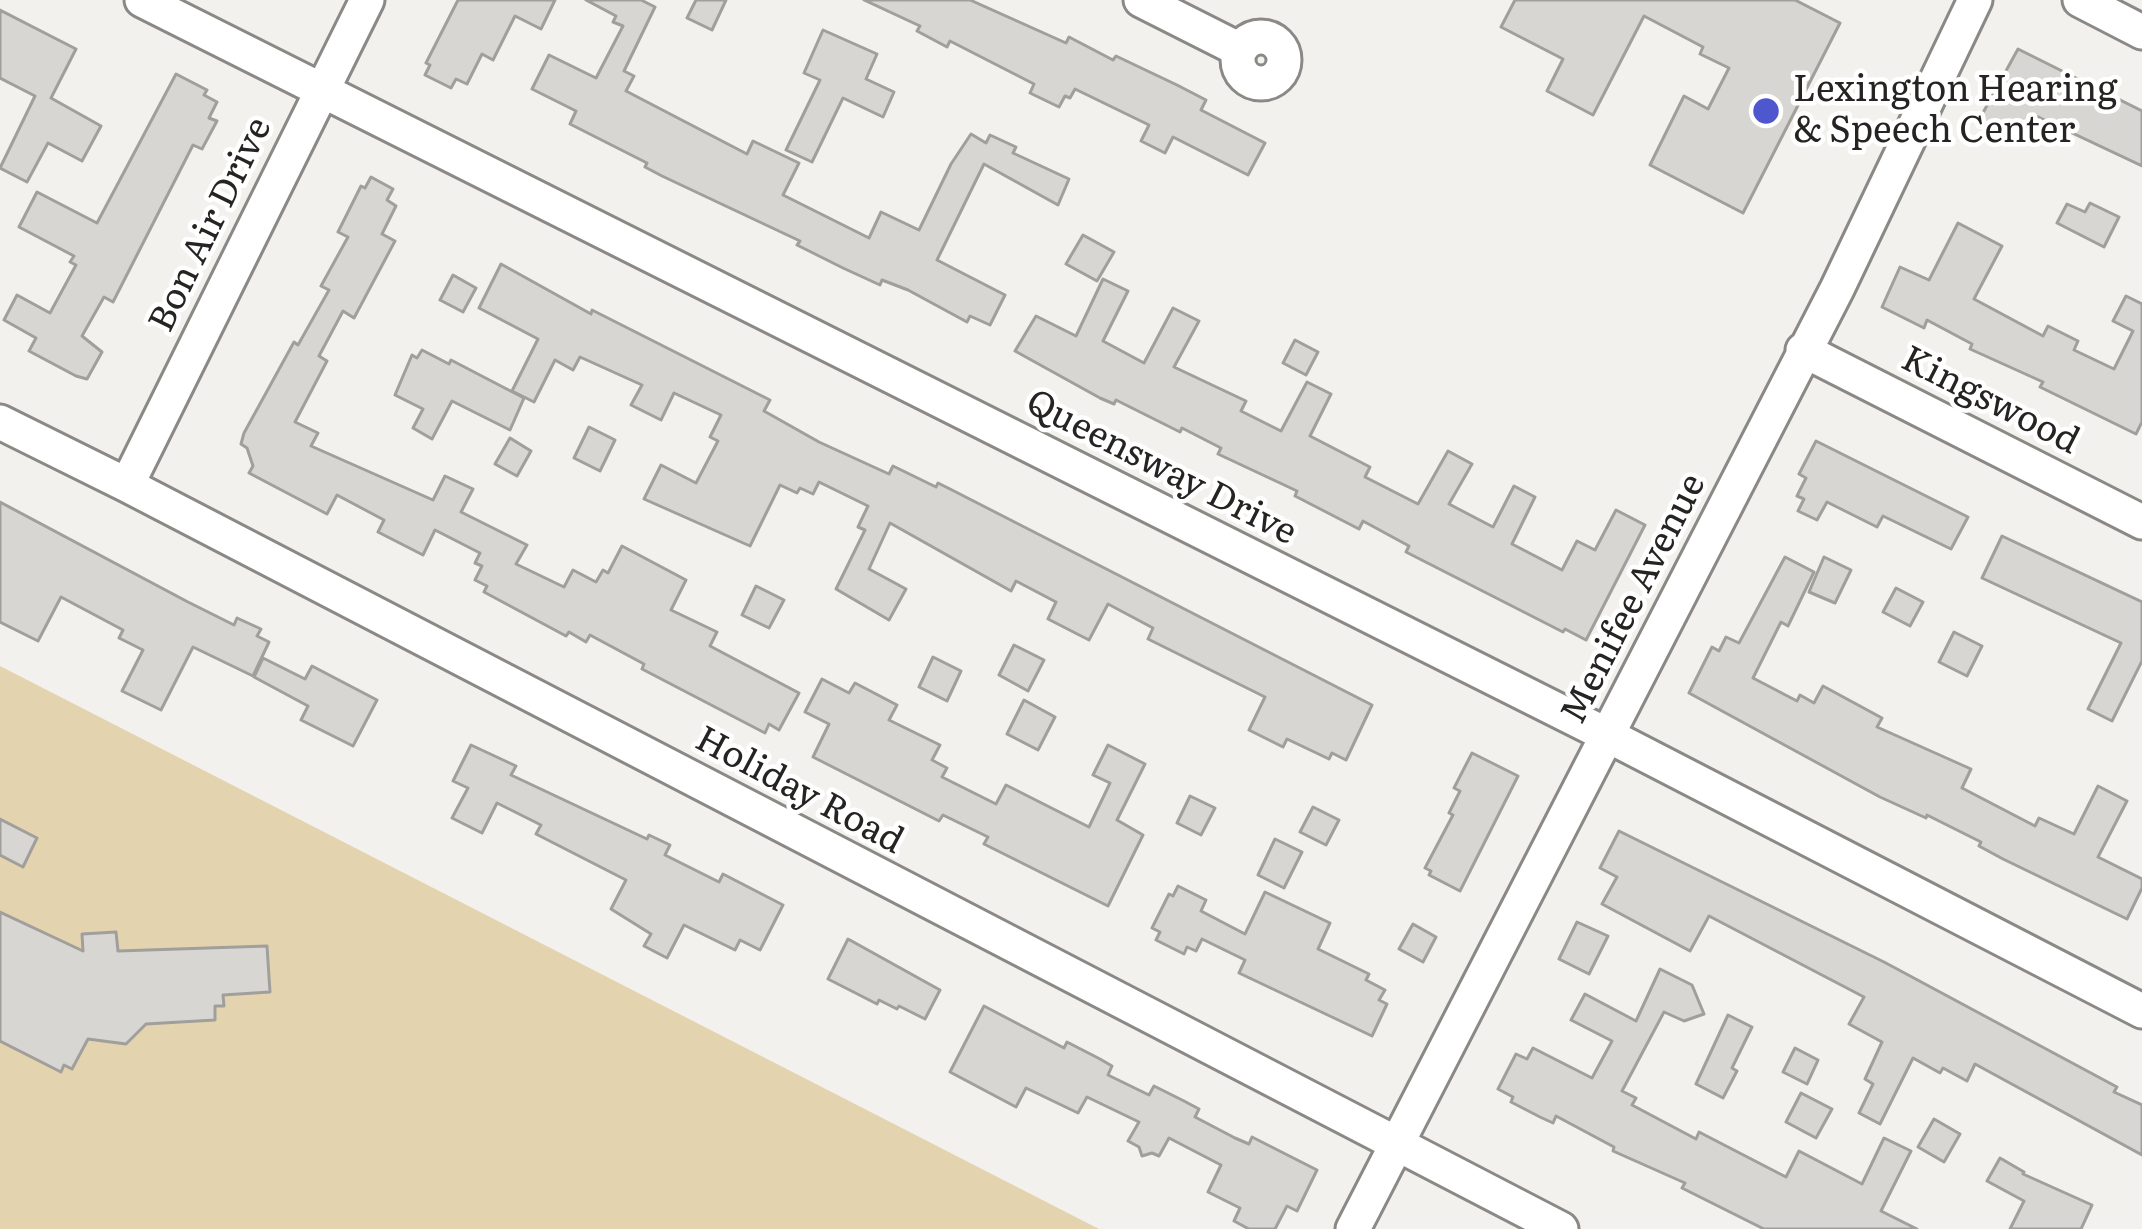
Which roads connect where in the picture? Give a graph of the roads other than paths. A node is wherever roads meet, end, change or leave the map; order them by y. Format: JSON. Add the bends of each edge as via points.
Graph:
{"nodes":[{"id":1,"x":142,"y":0,"type":"edge"},
{"id":2,"x":367,"y":0,"type":"edge"},
{"id":3,"x":1141,"y":0,"type":"edge"},
{"id":4,"x":1975,"y":0,"type":"edge"},
{"id":5,"x":2080,"y":0,"type":"edge"},
{"id":6,"x":2142,"y":32,"type":"edge"},
{"id":7,"x":1240,"y":50,"type":"dead end"},
{"id":8,"x":320,"y":90,"type":"junction"},
{"id":9,"x":1804,"y":350,"type":"junction"},
{"id":10,"x":0,"y":422,"type":"edge"},
{"id":11,"x":128,"y":485,"type":"junction"},
{"id":12,"x":2142,"y":522,"type":"edge"},
{"id":13,"x":1609,"y":736,"type":"junction"},
{"id":14,"x":2142,"y":1012,"type":"edge"},
{"id":15,"x":1395,"y":1145,"type":"junction"},
{"id":16,"x":1353,"y":1229,"type":"edge"},
{"id":17,"x":1561,"y":1229,"type":"edge"}],
"edges":[{"from":1,"to":8,"type":"street","name":"Queensway Drive"},
{"from":2,"to":8,"type":"street","name":"Bon Air Drive"},
{"from":3,"to":7,"type":"street"},
{"from":4,"to":9,"type":"street","name":"Menifee Avenue"},
{"from":5,"to":6,"type":"street"},
{"from":8,"to":11,"type":"street","name":"Bon Air Drive"},
{"from":8,"to":13,"type":"street","name":"Queensway Drive"},
{"from":9,"to":12,"type":"street","name":"Kingswood"},
{"from":9,"to":13,"type":"street","name":"Menifee Avenue"},
{"from":10,"to":11,"type":"street","name":"Holiday Road"},
{"from":11,"to":15,"type":"street","name":"Holiday Road"},
{"from":13,"to":14,"type":"street","name":"Queensway Drive"},
{"from":13,"to":15,"type":"street","name":"Menifee Avenue"},
{"from":15,"to":16,"type":"street","name":"Menifee Avenue"},
{"from":15,"to":17,"type":"street","name":"Holiday Road"}]}
